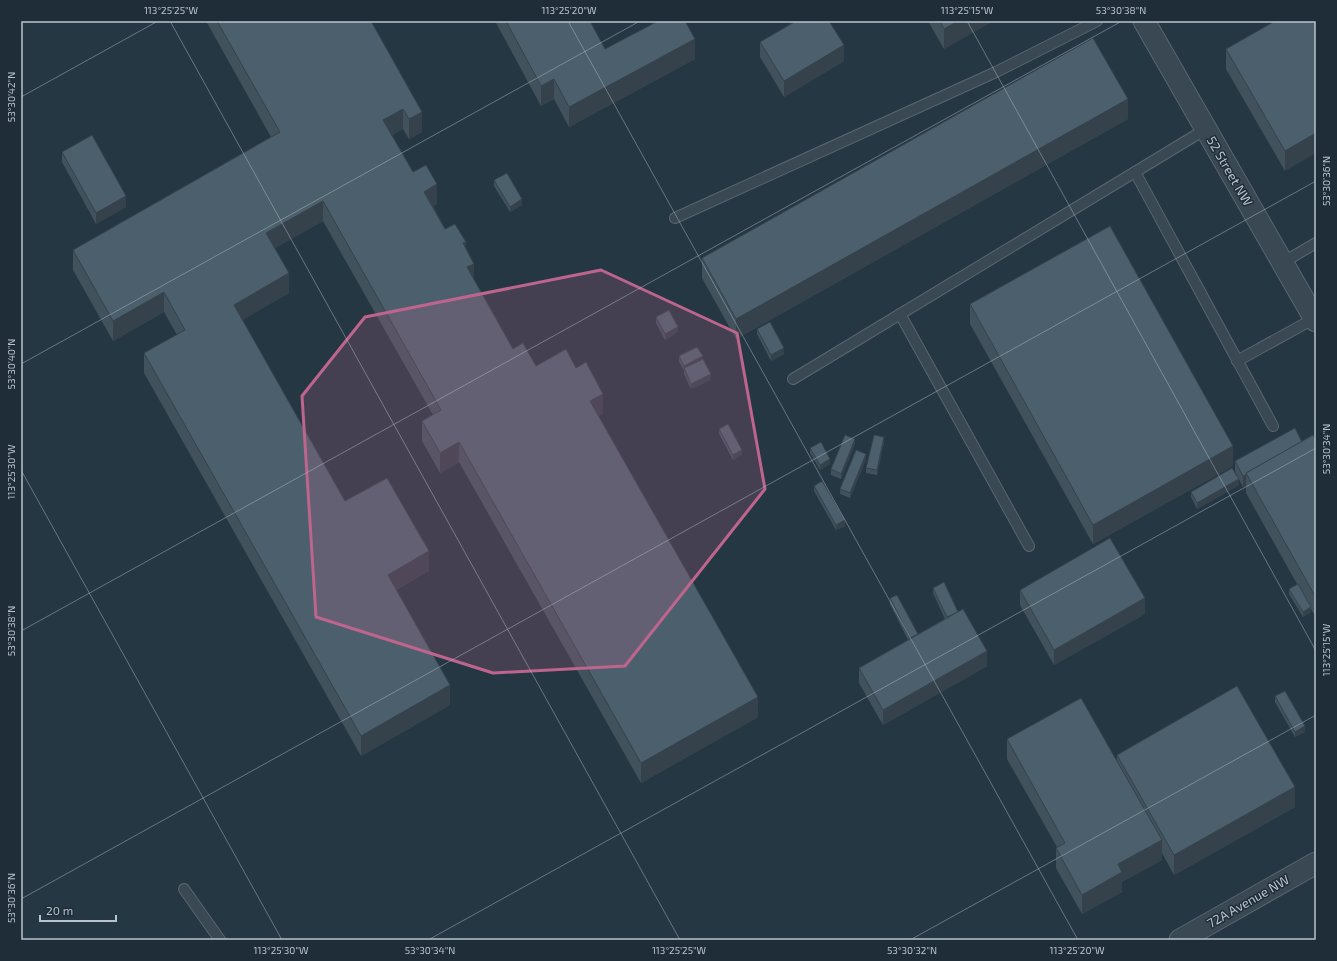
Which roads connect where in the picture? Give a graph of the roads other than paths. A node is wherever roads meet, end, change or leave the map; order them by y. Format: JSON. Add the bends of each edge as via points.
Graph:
{"nodes":[{"id":1,"x":1098,"y":21,"type":"edge"},
{"id":2,"x":1144,"y":21,"type":"edge"},
{"id":3,"x":1206,"y":129,"type":"junction"},
{"id":4,"x":1135,"y":172,"type":"junction"},
{"id":5,"x":675,"y":218,"type":"dead end"},
{"id":6,"x":1316,"y":243,"type":"edge"},
{"id":7,"x":1282,"y":263,"type":"junction"},
{"id":8,"x":900,"y":314,"type":"junction"},
{"id":9,"x":1315,"y":319,"type":"edge"},
{"id":10,"x":1237,"y":361,"type":"junction"},
{"id":11,"x":793,"y":378,"type":"dead end"},
{"id":12,"x":1273,"y":426,"type":"dead end"},
{"id":13,"x":1030,"y":546,"type":"dead end"},
{"id":14,"x":1316,"y":863,"type":"edge"},
{"id":15,"x":184,"y":889,"type":"dead end"},
{"id":16,"x":220,"y":940,"type":"edge"},
{"id":17,"x":1180,"y":940,"type":"edge"}],
"edges":[{"from":1,"to":5,"type":"lane","via":[[996,72]]},
{"from":2,"to":3,"type":"street","name":"52 Street NW"},
{"from":3,"to":4,"type":"lane"},
{"from":3,"to":7,"type":"street","name":"52 Street NW"},
{"from":4,"to":8,"type":"lane"},
{"from":4,"to":10,"type":"lane"},
{"from":6,"to":7,"type":"lane"},
{"from":7,"to":9,"type":"street","name":"52 Street NW"},
{"from":8,"to":11,"type":"lane"},
{"from":8,"to":13,"type":"lane"},
{"from":9,"to":10,"type":"lane"},
{"from":10,"to":12,"type":"lane"},
{"from":14,"to":17,"type":"street","name":"72A Avenue NW"},
{"from":15,"to":16,"type":"lane"}]}
